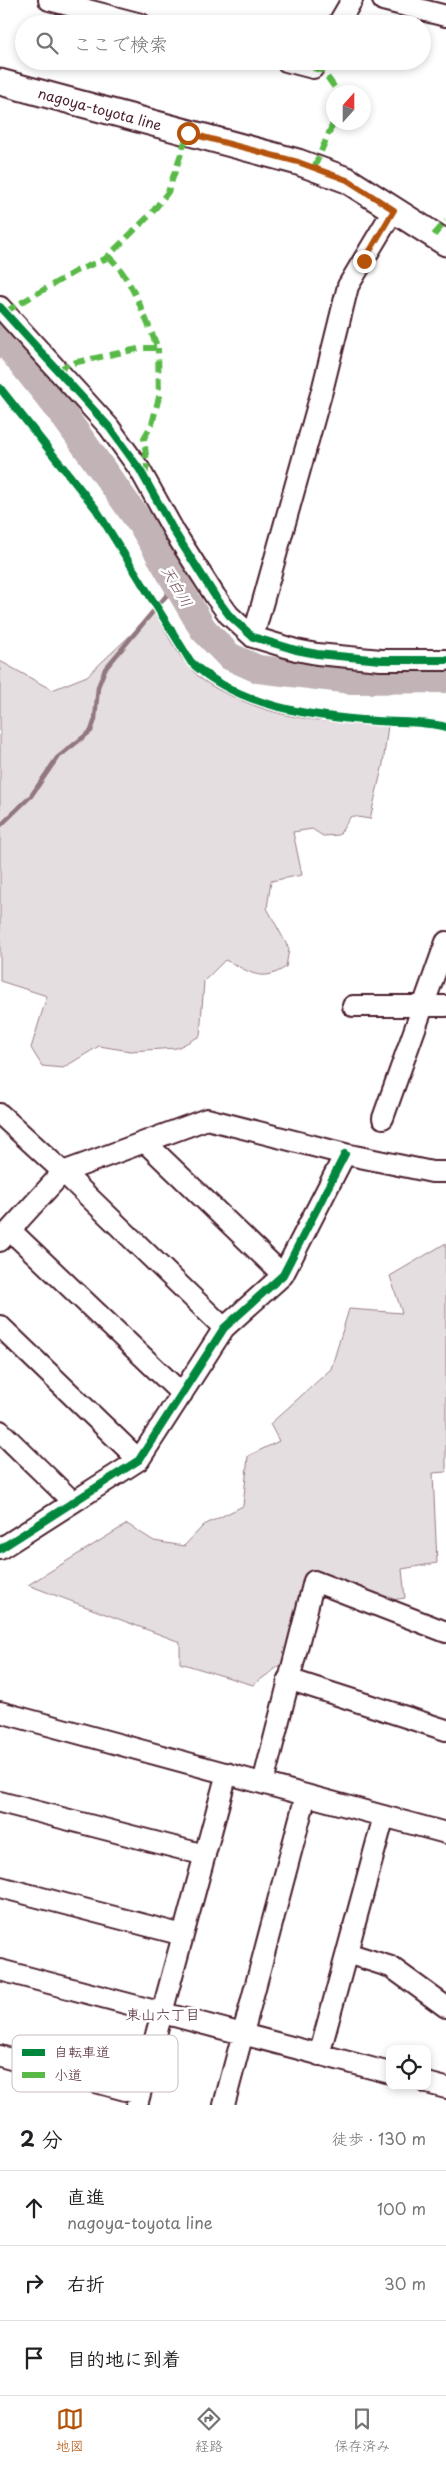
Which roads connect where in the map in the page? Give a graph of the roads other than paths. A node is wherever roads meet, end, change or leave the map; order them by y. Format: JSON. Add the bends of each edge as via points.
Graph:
{"nodes":[{"id":1,"x":50,"y":0,"type":"edge"},
{"id":2,"x":352,"y":0,"type":"edge"},
{"id":3,"x":383,"y":0,"type":"edge"},
{"id":4,"x":107,"y":15,"type":"edge"},
{"id":5,"x":343,"y":15,"type":"edge"},
{"id":6,"x":446,"y":16,"type":"edge"},
{"id":7,"x":0,"y":82,"type":"edge"},
{"id":8,"x":394,"y":210,"type":"junction"},
{"id":9,"x":446,"y":243,"type":"edge"},
{"id":10,"x":0,"y":307,"type":"edge"},
{"id":11,"x":253,"y":637,"type":"junction"},
{"id":12,"x":446,"y":660,"type":"edge"},
{"id":13,"x":446,"y":942,"type":"edge"},
{"id":14,"x":353,"y":1006,"type":"dead end"},
{"id":15,"x":422,"y":1006,"type":"junction"},
{"id":16,"x":446,"y":1006,"type":"edge"},
{"id":17,"x":0,"y":1114,"type":"edge"},
{"id":18,"x":383,"y":1118,"type":"dead end"},
{"id":19,"x":145,"y":1142,"type":"junction"},
{"id":20,"x":344,"y":1154,"type":"junction"},
{"id":21,"x":63,"y":1172,"type":"junction"},
{"id":22,"x":446,"y":1172,"type":"edge"},
{"id":23,"x":5,"y":1236,"type":"edge"},
{"id":24,"x":283,"y":1275,"type":"junction"},
{"id":25,"x":0,"y":1326,"type":"edge"},
{"id":26,"x":224,"y":1328,"type":"junction"},
{"id":27,"x":182,"y":1394,"type":"junction"},
{"id":28,"x":0,"y":1431,"type":"edge"},
{"id":29,"x":139,"y":1460,"type":"junction"},
{"id":30,"x":72,"y":1502,"type":"junction"},
{"id":31,"x":0,"y":1549,"type":"edge"},
{"id":32,"x":446,"y":1632,"type":"edge"},
{"id":33,"x":288,"y":1678,"type":"junction"},
{"id":34,"x":0,"y":1712,"type":"edge"},
{"id":35,"x":446,"y":1730,"type":"edge"},
{"id":36,"x":227,"y":1773,"type":"junction"},
{"id":37,"x":263,"y":1783,"type":"junction"},
{"id":38,"x":306,"y":1795,"type":"junction"},
{"id":39,"x":0,"y":1802,"type":"edge"},
{"id":40,"x":384,"y":1816,"type":"junction"},
{"id":41,"x":446,"y":1833,"type":"edge"},
{"id":42,"x":205,"y":1855,"type":"junction"},
{"id":43,"x":0,"y":1887,"type":"edge"},
{"id":44,"x":183,"y":1935,"type":"junction"},
{"id":45,"x":347,"y":1953,"type":"junction"},
{"id":46,"x":0,"y":1970,"type":"edge"},
{"id":47,"x":446,"y":2007,"type":"edge"},
{"id":48,"x":162,"y":2013,"type":"junction"},
{"id":49,"x":243,"y":2034,"type":"junction"},
{"id":50,"x":156,"y":2035,"type":"edge"},
{"id":51,"x":320,"y":2054,"type":"junction"},
{"id":52,"x":0,"y":2056,"type":"edge"},
{"id":53,"x":12,"y":2060,"type":"edge"},
{"id":54,"x":386,"y":2072,"type":"edge"},
{"id":55,"x":431,"y":2084,"type":"edge"},
{"id":56,"x":446,"y":2088,"type":"edge"},
{"id":57,"x":116,"y":2092,"type":"edge"},
{"id":58,"x":139,"y":2099,"type":"edge"},
{"id":59,"x":224,"y":2105,"type":"edge"}],
"edges":[{"from":1,"to":4,"type":"street"},
{"from":2,"to":5,"type":"street"},
{"from":3,"to":6,"type":"street"},
{"from":7,"to":8,"type":"main road","name":"nagoya-toyota line","via":[[298,162],[347,180]]},
{"from":8,"to":9,"type":"main road","name":"nagoya-toyota line"},
{"from":8,"to":11,"type":"street","via":[[348,286],[323,388]]},
{"from":10,"to":11,"type":"street","via":[[109,427],[229,615]]},
{"from":11,"to":12,"type":"street","via":[[317,654],[381,660]]},
{"from":13,"to":15,"type":"street"},
{"from":14,"to":15,"type":"street"},
{"from":15,"to":16,"type":"street"},
{"from":15,"to":18,"type":"street"},
{"from":17,"to":21,"type":"street"},
{"from":19,"to":20,"type":"street","via":[[207,1119]]},
{"from":19,"to":21,"type":"street"},
{"from":19,"to":24,"type":"street"},
{"from":20,"to":22,"type":"street"},
{"from":20,"to":24,"type":"street"},
{"from":21,"to":23,"type":"street"},
{"from":21,"to":26,"type":"street"},
{"from":23,"to":27,"type":"street"},
{"from":24,"to":26,"type":"street"},
{"from":25,"to":29,"type":"street"},
{"from":26,"to":27,"type":"street"},
{"from":27,"to":29,"type":"street"},
{"from":28,"to":30,"type":"street"},
{"from":29,"to":30,"type":"street"},
{"from":30,"to":31,"type":"street"},
{"from":32,"to":33,"type":"street","via":[[314,1580]]},
{"from":33,"to":35,"type":"street"},
{"from":33,"to":37,"type":"street"},
{"from":34,"to":36,"type":"street"},
{"from":36,"to":37,"type":"street"},
{"from":36,"to":42,"type":"street"},
{"from":37,"to":38,"type":"street"},
{"from":38,"to":40,"type":"street"},
{"from":38,"to":49,"type":"street"},
{"from":39,"to":42,"type":"street"},
{"from":40,"to":41,"type":"street"},
{"from":40,"to":45,"type":"street"},
{"from":42,"to":44,"type":"street"},
{"from":43,"to":44,"type":"street"},
{"from":44,"to":48,"type":"street"},
{"from":45,"to":47,"type":"street","via":[[391,1967]]},
{"from":45,"to":51,"type":"street"},
{"from":46,"to":48,"type":"street"},
{"from":48,"to":49,"type":"street"},
{"from":48,"to":50,"type":"street"},
{"from":49,"to":51,"type":"street"},
{"from":49,"to":59,"type":"street"},
{"from":51,"to":54,"type":"street"},
{"from":52,"to":53,"type":"street"},
{"from":55,"to":56,"type":"street"},
{"from":57,"to":58,"type":"street"}]}
